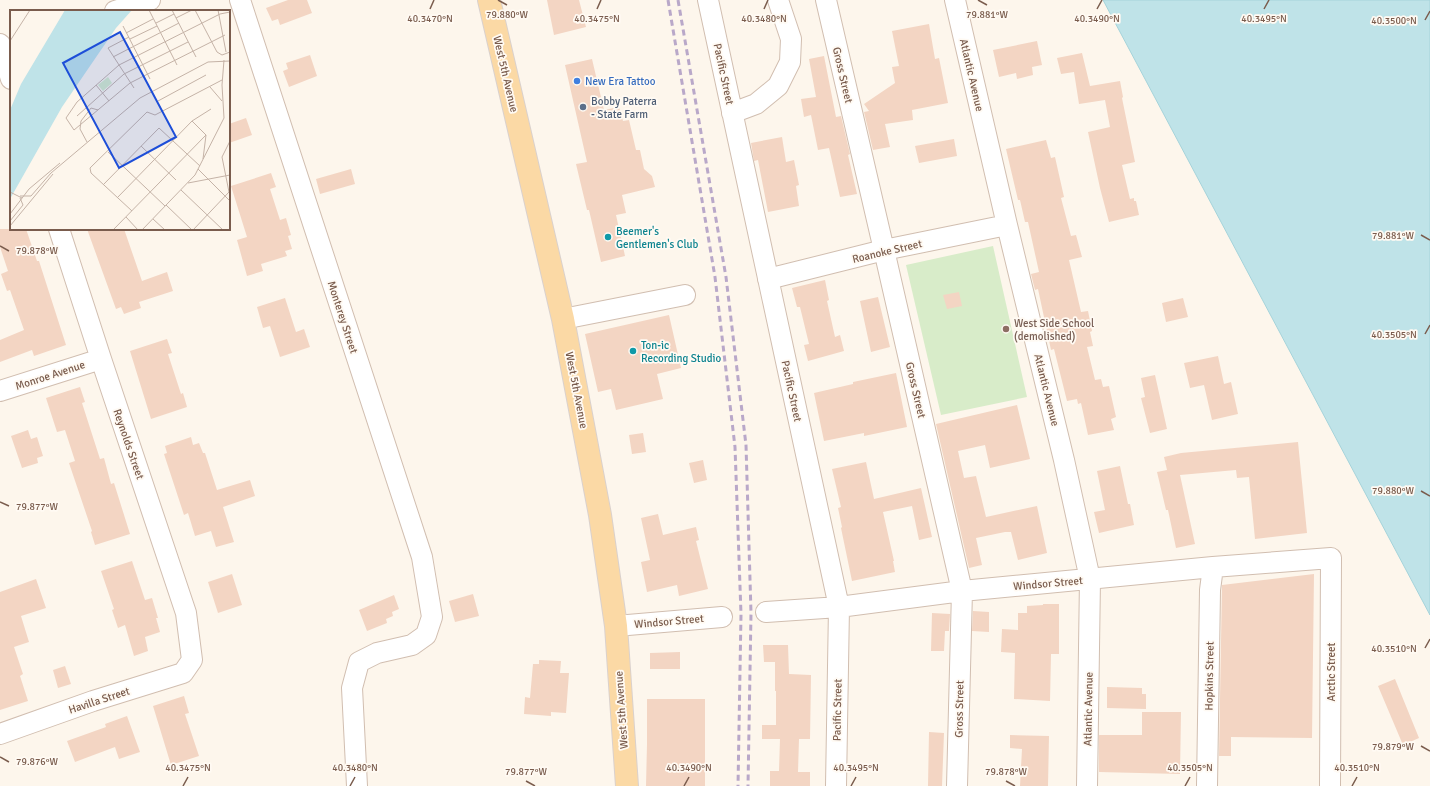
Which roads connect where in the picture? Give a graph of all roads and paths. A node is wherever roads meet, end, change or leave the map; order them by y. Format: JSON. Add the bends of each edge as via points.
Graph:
{"nodes":[{"id":1,"x":150,"y":0,"type":"edge"},
{"id":2,"x":240,"y":0,"type":"edge"},
{"id":3,"x":489,"y":0,"type":"edge"},
{"id":4,"x":708,"y":0,"type":"edge"},
{"id":5,"x":778,"y":0,"type":"edge"},
{"id":6,"x":826,"y":0,"type":"edge"},
{"id":7,"x":955,"y":0,"type":"edge"},
{"id":8,"x":118,"y":10,"type":"edge"},
{"id":9,"x":3,"y":47,"type":"edge"},
{"id":10,"x":10,"y":74,"type":"edge"},
{"id":11,"x":732,"y":113,"type":"junction"},
{"id":12,"x":1007,"y":225,"type":"junction"},
{"id":13,"x":59,"y":230,"type":"edge"},
{"id":14,"x":884,"y":250,"type":"junction"},
{"id":15,"x":768,"y":279,"type":"junction"},
{"id":16,"x":685,"y":295,"type":"dead end"},
{"id":17,"x":563,"y":319,"type":"junction"},
{"id":18,"x":101,"y":359,"type":"junction"},
{"id":19,"x":0,"y":391,"type":"edge"},
{"id":20,"x":1331,"y":558,"type":"joint"},
{"id":21,"x":1213,"y":567,"type":"junction"},
{"id":22,"x":1090,"y":579,"type":"junction"},
{"id":23,"x":962,"y":591,"type":"junction"},
{"id":24,"x":839,"y":607,"type":"junction"},
{"id":25,"x":766,"y":612,"type":"dead end"},
{"id":26,"x":722,"y":617,"type":"dead end"},
{"id":27,"x":616,"y":626,"type":"junction"},
{"id":28,"x":192,"y":660,"type":"joint"},
{"id":29,"x":0,"y":734,"type":"edge"},
{"id":30,"x":357,"y":786,"type":"edge"},
{"id":31,"x":627,"y":786,"type":"edge"},
{"id":32,"x":836,"y":786,"type":"edge"},
{"id":33,"x":957,"y":786,"type":"edge"},
{"id":34,"x":1087,"y":786,"type":"edge"},
{"id":35,"x":1207,"y":786,"type":"edge"},
{"id":36,"x":1330,"y":786,"type":"edge"}],
"edges":[{"from":1,"to":8,"type":"street"},
{"from":2,"to":30,"type":"street","name":"Monterey Street","via":[[422,557],[432,617],[426,635],[412,645],[378,653],[359,662],[352,688]]},
{"from":3,"to":17,"type":"main road","name":"West 5th Avenue"},
{"from":4,"to":11,"type":"street","name":"Pacific Street"},
{"from":5,"to":11,"type":"street","via":[[791,39],[790,62],[778,86],[756,104]]},
{"from":6,"to":14,"type":"street","name":"Gross Street"},
{"from":7,"to":12,"type":"street","name":"Atlantic Avenue"},
{"from":9,"to":10,"type":"street"},
{"from":11,"to":15,"type":"street","name":"Pacific Street"},
{"from":12,"to":14,"type":"street","name":"Roanoke Street"},
{"from":12,"to":22,"type":"street","name":"Atlantic Avenue"},
{"from":13,"to":18,"type":"street","name":"Reynolds Street"},
{"from":14,"to":15,"type":"street","name":"Roanoke Street"},
{"from":14,"to":23,"type":"street","name":"Gross Street"},
{"from":15,"to":24,"type":"street","name":"Pacific Street"},
{"from":16,"to":17,"type":"street"},
{"from":17,"to":27,"type":"main road","name":"West 5th Avenue","via":[[600,515]]},
{"from":18,"to":19,"type":"street","name":"Monroe Avenue"},
{"from":18,"to":28,"type":"street","name":"Reynolds Street","via":[[186,613]]},
{"from":20,"to":21,"type":"street","name":"Windsor Street"},
{"from":20,"to":36,"type":"street","name":"Arctic Street"},
{"from":21,"to":22,"type":"street","name":"Windsor Street"},
{"from":21,"to":35,"type":"street","name":"Hopkins Street","via":[[1210,590]]},
{"from":22,"to":23,"type":"street","name":"Windsor Street"},
{"from":22,"to":34,"type":"street","name":"Atlantic Avenue"},
{"from":23,"to":24,"type":"street","name":"Windsor Street"},
{"from":23,"to":33,"type":"street","name":"Gross Street"},
{"from":24,"to":25,"type":"street","name":"Windsor Street"},
{"from":24,"to":32,"type":"street","name":"Pacific Street"},
{"from":26,"to":27,"type":"street","name":"Windsor Street"},
{"from":27,"to":31,"type":"main road","name":"West 5th Avenue"},
{"from":28,"to":29,"type":"street","name":"Havilla Street","via":[[183,673]]}]}
